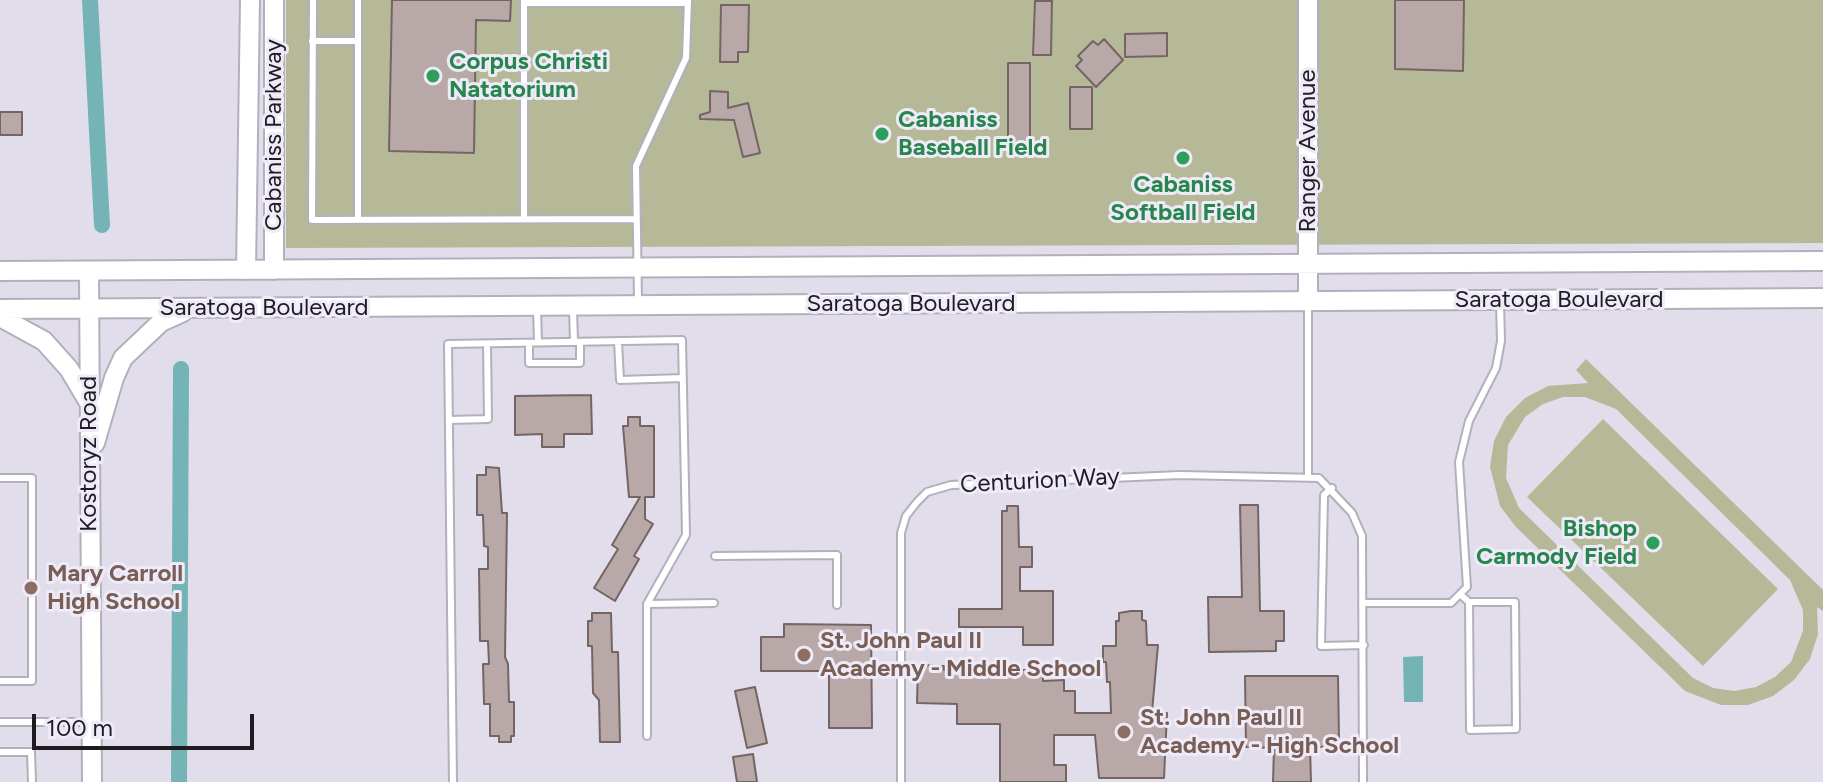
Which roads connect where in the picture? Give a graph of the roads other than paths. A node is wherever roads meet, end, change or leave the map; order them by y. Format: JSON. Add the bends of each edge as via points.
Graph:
{"nodes":[{"id":1,"x":250,"y":0,"type":"edge"},
{"id":2,"x":274,"y":0,"type":"edge"},
{"id":3,"x":313,"y":0,"type":"edge"},
{"id":4,"x":358,"y":0,"type":"edge"},
{"id":5,"x":1308,"y":0,"type":"edge"},
{"id":6,"x":688,"y":1,"type":"edge"},
{"id":7,"x":524,"y":2,"type":"edge"},
{"id":8,"x":312,"y":41,"type":"junction"},
{"id":9,"x":358,"y":41,"type":"junction"},
{"id":10,"x":358,"y":219,"type":"junction"},
{"id":11,"x":524,"y":219,"type":"junction"},
{"id":12,"x":636,"y":219,"type":"junction"},
{"id":13,"x":1823,"y":261,"type":"edge"},
{"id":14,"x":1308,"y":263,"type":"junction"},
{"id":15,"x":637,"y":268,"type":"junction"},
{"id":16,"x":246,"y":270,"type":"junction"},
{"id":17,"x":274,"y":270,"type":"junction"},
{"id":18,"x":0,"y":271,"type":"edge"},
{"id":19,"x":89,"y":271,"type":"junction"},
{"id":20,"x":1823,"y":298,"type":"edge"},
{"id":21,"x":1500,"y":300,"type":"junction"},
{"id":22,"x":1308,"y":302,"type":"junction"},
{"id":23,"x":638,"y":306,"type":"junction"},
{"id":24,"x":573,"y":307,"type":"junction"},
{"id":25,"x":192,"y":308,"type":"junction"},
{"id":26,"x":537,"y":308,"type":"junction"},
{"id":27,"x":0,"y":309,"type":"edge"},
{"id":28,"x":88,"y":309,"type":"junction"},
{"id":29,"x":0,"y":317,"type":"edge"},
{"id":30,"x":618,"y":341,"type":"junction"},
{"id":31,"x":538,"y":342,"type":"junction"},
{"id":32,"x":577,"y":342,"type":"junction"},
{"id":33,"x":529,"y":343,"type":"junction"},
{"id":34,"x":487,"y":344,"type":"junction"},
{"id":35,"x":683,"y":378,"type":"junction"},
{"id":36,"x":89,"y":402,"type":"junction"},
{"id":37,"x":449,"y":420,"type":"junction"},
{"id":38,"x":89,"y":465,"type":"junction"},
{"id":39,"x":1308,"y":476,"type":"junction"},
{"id":40,"x":0,"y":478,"type":"edge"},
{"id":41,"x":1332,"y":488,"type":"junction"},
{"id":42,"x":715,"y":556,"type":"dead end"},
{"id":43,"x":1462,"y":596,"type":"junction"},
{"id":44,"x":1469,"y":602,"type":"junction"},
{"id":45,"x":714,"y":603,"type":"dead end"},
{"id":46,"x":1362,"y":603,"type":"junction"},
{"id":47,"x":647,"y":604,"type":"junction"},
{"id":48,"x":837,"y":605,"type":"dead end"},
{"id":49,"x":1364,"y":645,"type":"junction"},
{"id":50,"x":0,"y":681,"type":"edge"},
{"id":51,"x":0,"y":722,"type":"edge"},
{"id":52,"x":91,"y":722,"type":"junction"},
{"id":53,"x":647,"y":736,"type":"dead end"},
{"id":54,"x":0,"y":752,"type":"edge"},
{"id":55,"x":32,"y":782,"type":"edge"},
{"id":56,"x":92,"y":782,"type":"edge"},
{"id":57,"x":453,"y":782,"type":"edge"},
{"id":58,"x":901,"y":782,"type":"edge"},
{"id":59,"x":1363,"y":782,"type":"edge"}],
"edges":[{"from":1,"to":16,"type":"main road","name":"Cabaniss Parkway"},
{"from":2,"to":17,"type":"main road","name":"Cabaniss Parkway"},
{"from":3,"to":8,"type":"lane"},
{"from":4,"to":9,"type":"lane"},
{"from":5,"to":14,"type":"main road","name":"Ranger Avenue"},
{"from":6,"to":7,"type":"lane"},
{"from":6,"to":12,"type":"lane","via":[[686,58],[638,158]]},
{"from":7,"to":11,"type":"lane"},
{"from":8,"to":9,"type":"lane"},
{"from":8,"to":10,"type":"lane","via":[[312,220]]},
{"from":9,"to":10,"type":"lane"},
{"from":10,"to":11,"type":"lane"},
{"from":11,"to":12,"type":"lane"},
{"from":12,"to":15,"type":"lane"},
{"from":13,"to":14,"type":"main road","name":"Saratoga Boulevard"},
{"from":14,"to":15,"type":"main road","name":"Saratoga Boulevard"},
{"from":14,"to":22,"type":"main road","name":"Ranger Avenue"},
{"from":15,"to":17,"type":"main road","name":"Saratoga Boulevard"},
{"from":15,"to":23,"type":"lane"},
{"from":16,"to":17,"type":"main road","name":"Saratoga Boulevard"},
{"from":16,"to":19,"type":"main road","name":"Saratoga Boulevard"},
{"from":18,"to":19,"type":"main road","name":"Saratoga Boulevard"},
{"from":19,"to":28,"type":"main road","name":"Kostoryz Road"},
{"from":20,"to":21,"type":"main road","name":"Saratoga Boulevard"},
{"from":21,"to":22,"type":"main road","name":"Saratoga Boulevard"},
{"from":21,"to":43,"type":"lane","via":[[1496,368],[1469,421],[1459,462],[1467,587]]},
{"from":22,"to":23,"type":"main road","name":"Saratoga Boulevard"},
{"from":22,"to":39,"type":"lane"},
{"from":23,"to":24,"type":"main road","name":"Saratoga Boulevard"},
{"from":24,"to":26,"type":"main road","name":"Saratoga Boulevard"},
{"from":24,"to":32,"type":"lane"},
{"from":25,"to":26,"type":"main road","name":"Saratoga Boulevard"},
{"from":25,"to":28,"type":"main road","name":"Saratoga Boulevard"},
{"from":25,"to":38,"type":"main road","via":[[161,322],[123,358]]},
{"from":26,"to":31,"type":"lane"},
{"from":27,"to":28,"type":"main road","name":"Saratoga Boulevard"},
{"from":28,"to":36,"type":"main road","name":"Kostoryz Road"},
{"from":29,"to":36,"type":"main road","via":[[44,341]]},
{"from":30,"to":32,"type":"lane"},
{"from":30,"to":35,"type":"lane","via":[[682,340]]},
{"from":30,"to":35,"type":"lane","via":[[620,380]]},
{"from":31,"to":32,"type":"lane"},
{"from":31,"to":33,"type":"lane"},
{"from":32,"to":33,"type":"lane","via":[[580,363],[529,363]]},
{"from":33,"to":34,"type":"lane"},
{"from":34,"to":37,"type":"lane","via":[[488,419]]},
{"from":34,"to":37,"type":"lane","via":[[448,344]]},
{"from":35,"to":47,"type":"lane","via":[[686,535]]},
{"from":36,"to":38,"type":"main road","name":"Kostoryz Road"},
{"from":37,"to":57,"type":"lane"},
{"from":38,"to":52,"type":"main road","name":"Kostoryz Road"},
{"from":39,"to":41,"type":"lane","name":"Centurion Way"},
{"from":39,"to":58,"type":"lane","name":"Centurion Way","via":[[1095,478],[951,485],[927,492],[906,516],[901,533]]},
{"from":40,"to":50,"type":"lane","via":[[32,478],[32,681]]},
{"from":41,"to":46,"type":"lane","name":"Centurion Way","via":[[1362,536]]},
{"from":41,"to":49,"type":"lane","via":[[1324,495],[1321,646]]},
{"from":42,"to":48,"type":"lane","via":[[837,555]]},
{"from":43,"to":44,"type":"lane"},
{"from":43,"to":46,"type":"lane","via":[[1451,603]]},
{"from":44,"to":44,"type":"lane","via":[[1515,602],[1516,729],[1470,730]]},
{"from":45,"to":47,"type":"lane"},
{"from":46,"to":49,"type":"lane","name":"Centurion Way"},
{"from":47,"to":53,"type":"lane"},
{"from":49,"to":59,"type":"lane","name":"Centurion Way"},
{"from":51,"to":52,"type":"lane"},
{"from":52,"to":56,"type":"main road","name":"Kostoryz Road"},
{"from":54,"to":55,"type":"lane","via":[[31,752]]}]}
